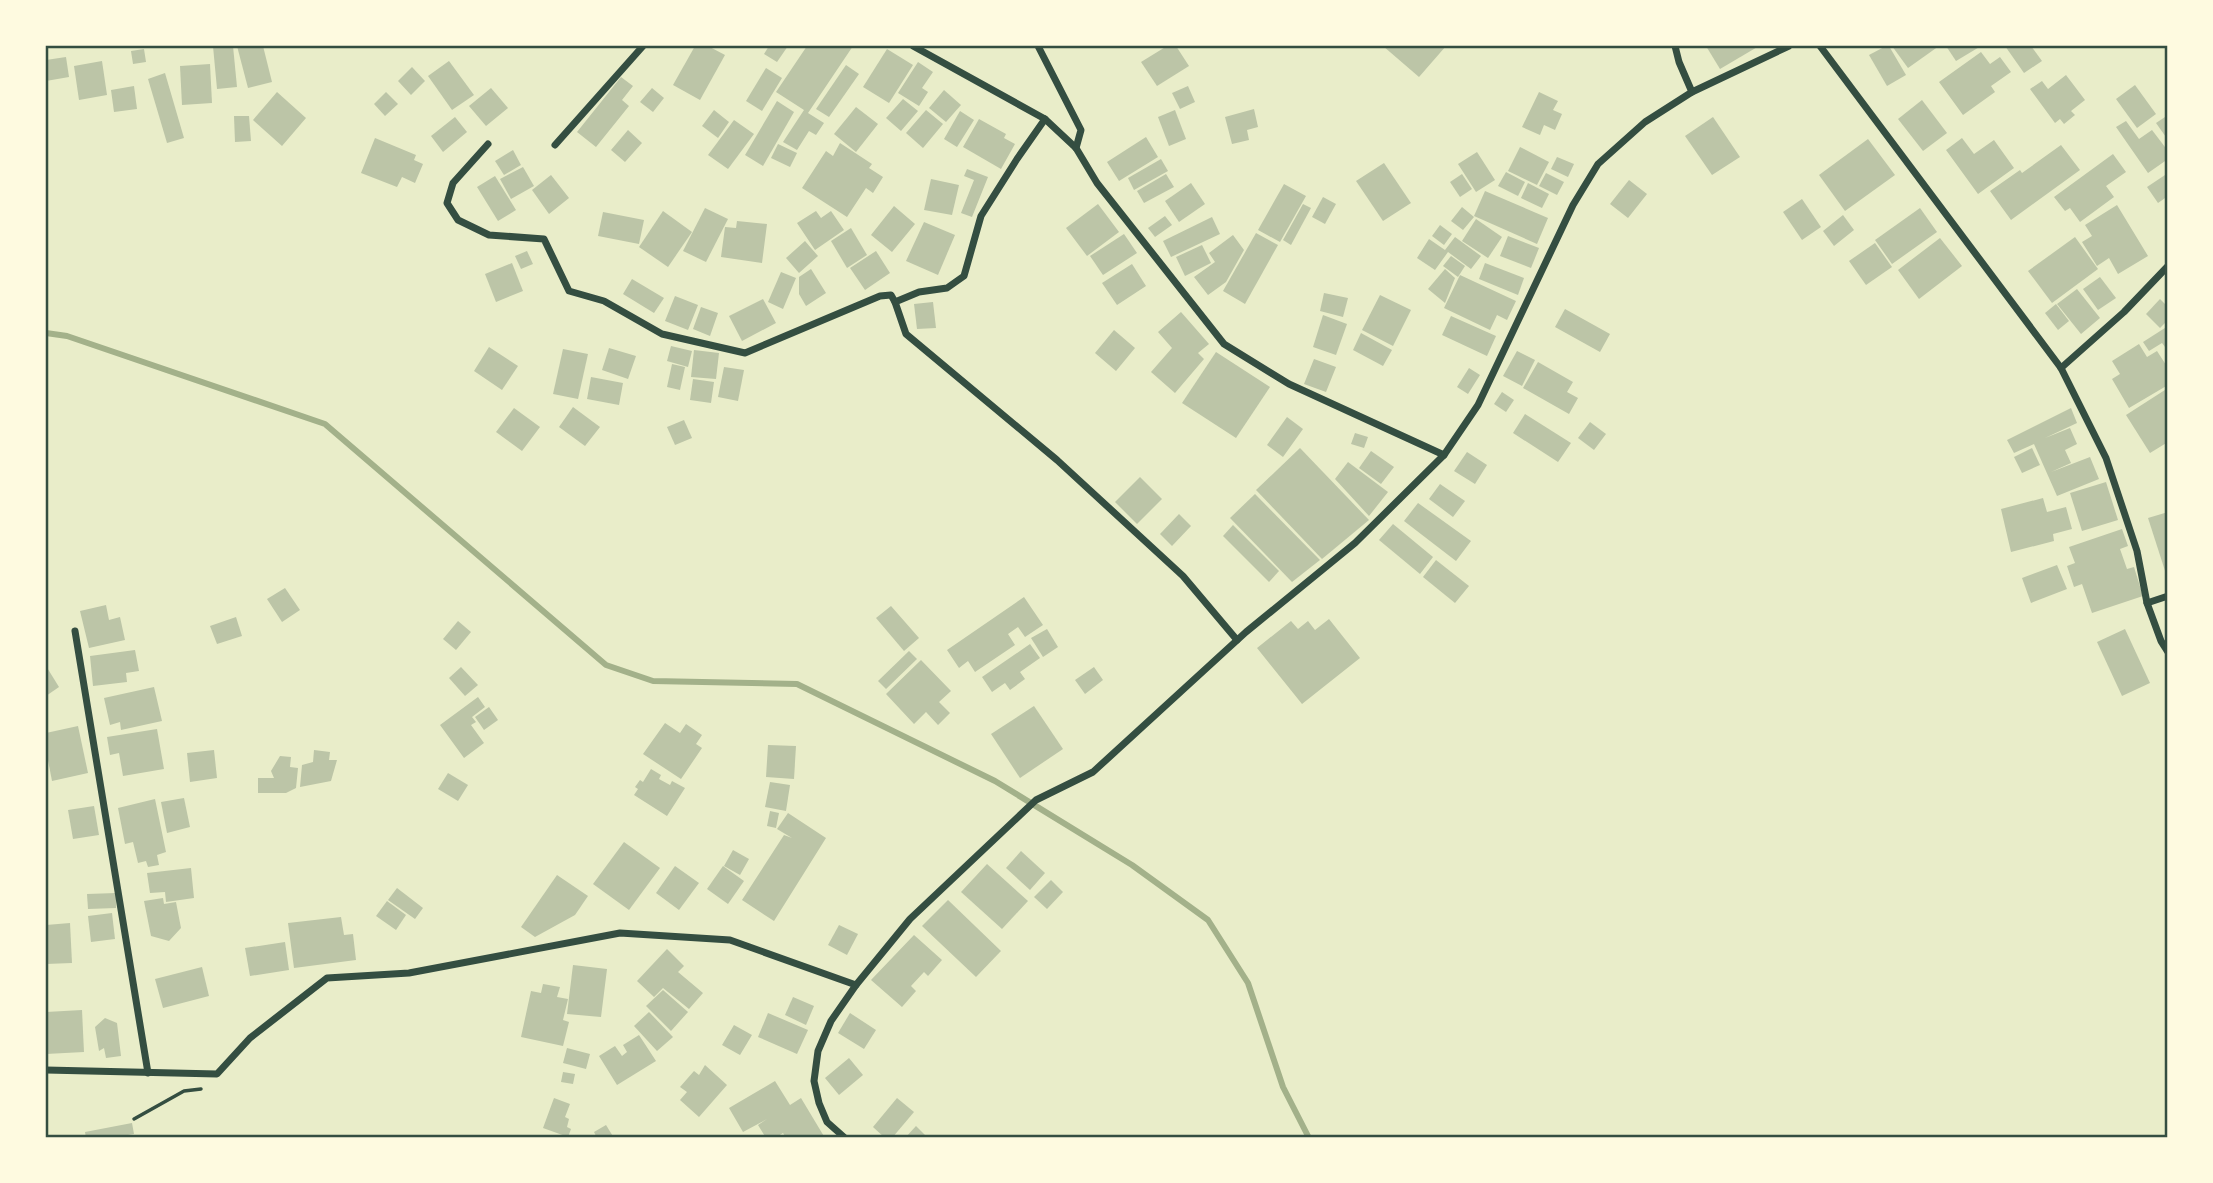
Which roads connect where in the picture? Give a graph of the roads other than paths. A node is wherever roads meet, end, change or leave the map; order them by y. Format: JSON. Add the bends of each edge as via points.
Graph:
{"nodes":[{"id":1,"x":643,"y":46,"type":"edge"},
{"id":2,"x":914,"y":46,"type":"edge"},
{"id":3,"x":1038,"y":46,"type":"edge"},
{"id":4,"x":1675,"y":46,"type":"edge"},
{"id":5,"x":1790,"y":46,"type":"edge"},
{"id":6,"x":1821,"y":46,"type":"edge"},
{"id":7,"x":1692,"y":92,"type":"junction"},
{"id":8,"x":1045,"y":119,"type":"junction"},
{"id":9,"x":488,"y":144,"type":"dead end"},
{"id":10,"x":555,"y":145,"type":"dead end"},
{"id":11,"x":1076,"y":148,"type":"junction"},
{"id":12,"x":2168,"y":266,"type":"edge"},
{"id":13,"x":895,"y":302,"type":"junction"},
{"id":14,"x":2062,"y":368,"type":"junction"},
{"id":15,"x":1444,"y":455,"type":"junction"},
{"id":16,"x":2168,"y":596,"type":"edge"},
{"id":17,"x":2147,"y":603,"type":"junction"},
{"id":18,"x":75,"y":631,"type":"dead end"},
{"id":19,"x":1237,"y":640,"type":"junction"},
{"id":20,"x":2168,"y":652,"type":"edge"},
{"id":21,"x":856,"y":985,"type":"junction"},
{"id":22,"x":46,"y":1070,"type":"edge"},
{"id":23,"x":148,"y":1073,"type":"junction"},
{"id":24,"x":845,"y":1138,"type":"edge"}],
"edges":[{"from":1,"to":10,"type":"street"},
{"from":2,"to":8,"type":"street"},
{"from":3,"to":11,"type":"street","via":[[1082,130]]},
{"from":4,"to":7,"type":"street"},
{"from":5,"to":7,"type":"street"},
{"from":6,"to":14,"type":"street"},
{"from":7,"to":15,"type":"street","via":[[1645,122],[1598,164],[1573,205],[1478,405]]},
{"from":8,"to":11,"type":"street"},
{"from":8,"to":13,"type":"street","via":[[981,216],[964,276],[947,288]]},
{"from":9,"to":13,"type":"street","via":[[453,183],[447,203],[458,220],[489,234],[544,239],[569,291],[604,300],[662,334],[745,353],[880,296],[891,295]]},
{"from":11,"to":15,"type":"street","via":[[1097,183],[1224,344],[1289,384]]},
{"from":12,"to":14,"type":"street"},
{"from":13,"to":19,"type":"street","via":[[906,334],[1057,460],[1183,576]]},
{"from":14,"to":17,"type":"street","via":[[2106,458],[2137,551]]},
{"from":15,"to":19,"type":"street","via":[[1355,543]]},
{"from":16,"to":17,"type":"street"},
{"from":17,"to":20,"type":"street"},
{"from":18,"to":23,"type":"street"},
{"from":19,"to":21,"type":"street","via":[[1093,772],[1032,804],[910,919]]},
{"from":21,"to":23,"type":"street","via":[[730,940],[620,933],[409,973],[327,978],[250,1038],[217,1074]]},
{"from":21,"to":24,"type":"street","via":[[831,1021],[818,1051],[814,1082],[827,1122]]},
{"from":22,"to":23,"type":"street"}]}
